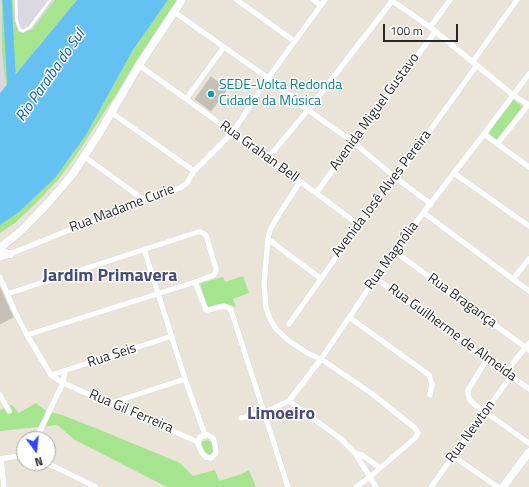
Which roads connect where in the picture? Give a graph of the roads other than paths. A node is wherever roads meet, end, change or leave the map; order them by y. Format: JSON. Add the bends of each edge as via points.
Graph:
{"nodes":[{"id":1,"x":16,"y":0,"type":"edge"},
{"id":2,"x":50,"y":0,"type":"edge"},
{"id":3,"x":182,"y":0,"type":"edge"},
{"id":4,"x":236,"y":0,"type":"edge"},
{"id":5,"x":313,"y":0,"type":"edge"},
{"id":6,"x":325,"y":0,"type":"edge"},
{"id":7,"x":392,"y":0,"type":"edge"},
{"id":8,"x":450,"y":0,"type":"edge"},
{"id":9,"x":517,"y":0,"type":"edge"},
{"id":10,"x":321,"y":5,"type":"junction"},
{"id":11,"x":173,"y":11,"type":"junction"},
{"id":12,"x":430,"y":27,"type":"junction"},
{"id":13,"x":434,"y":32,"type":"junction"},
{"id":14,"x":294,"y":41,"type":"junction"},
{"id":15,"x":224,"y":47,"type":"junction"},
{"id":16,"x":475,"y":63,"type":"junction"},
{"id":17,"x":139,"y":65,"type":"junction"},
{"id":18,"x":529,"y":74,"type":"edge"},
{"id":19,"x":268,"y":78,"type":"junction"},
{"id":20,"x":513,"y":95,"type":"junction"},
{"id":21,"x":186,"y":99,"type":"junction"},
{"id":22,"x":528,"y":105,"type":"edge"},
{"id":23,"x":308,"y":110,"type":"junction"},
{"id":24,"x":112,"y":112,"type":"junction"},
{"id":25,"x":233,"y":132,"type":"junction"},
{"id":26,"x":484,"y":134,"type":"junction"},
{"id":27,"x":353,"y":142,"type":"junction"},
{"id":28,"x":497,"y":144,"type":"junction"},
{"id":29,"x":85,"y":157,"type":"junction"},
{"id":30,"x":268,"y":158,"type":"junction"},
{"id":31,"x":529,"y":167,"type":"edge"},
{"id":32,"x":194,"y":171,"type":"junction"},
{"id":33,"x":454,"y":173,"type":"junction"},
{"id":34,"x":396,"y":178,"type":"junction"},
{"id":35,"x":300,"y":182,"type":"junction"},
{"id":36,"x":316,"y":193,"type":"junction"},
{"id":37,"x":144,"y":200,"type":"junction"},
{"id":38,"x":431,"y":204,"type":"junction"},
{"id":39,"x":424,"y":213,"type":"junction"},
{"id":40,"x":359,"y":225,"type":"junction"},
{"id":41,"x":529,"y":226,"type":"edge"},
{"id":42,"x":268,"y":239,"type":"junction"},
{"id":43,"x":0,"y":249,"type":"edge"},
{"id":44,"x":144,"y":249,"type":"junction"},
{"id":45,"x":394,"y":251,"type":"junction"},
{"id":46,"x":10,"y":254,"type":"junction"},
{"id":47,"x":0,"y":258,"type":"edge"},
{"id":48,"x":529,"y":259,"type":"edge"},
{"id":49,"x":0,"y":277,"type":"edge"},
{"id":50,"x":320,"y":278,"type":"junction"},
{"id":51,"x":375,"y":278,"type":"junction"},
{"id":52,"x":513,"y":279,"type":"junction"},
{"id":53,"x":196,"y":282,"type":"junction"},
{"id":54,"x":529,"y":291,"type":"edge"},
{"id":55,"x":158,"y":293,"type":"junction"},
{"id":56,"x":7,"y":294,"type":"junction"},
{"id":57,"x":349,"y":317,"type":"junction"},
{"id":58,"x":289,"y":324,"type":"dead end"},
{"id":59,"x":27,"y":335,"type":"junction"},
{"id":60,"x":172,"y":336,"type":"junction"},
{"id":61,"x":528,"y":347,"type":"edge"},
{"id":62,"x":321,"y":359,"type":"junction"},
{"id":63,"x":487,"y":359,"type":"junction"},
{"id":64,"x":65,"y":370,"type":"junction"},
{"id":65,"x":508,"y":374,"type":"junction"},
{"id":66,"x":51,"y":375,"type":"junction"},
{"id":67,"x":185,"y":378,"type":"junction"},
{"id":68,"x":63,"y":383,"type":"junction"},
{"id":69,"x":529,"y":389,"type":"edge"},
{"id":70,"x":0,"y":395,"type":"edge"},
{"id":71,"x":430,"y":395,"type":"dead end"},
{"id":72,"x":289,"y":401,"type":"junction"},
{"id":73,"x":111,"y":403,"type":"junction"},
{"id":74,"x":9,"y":411,"type":"dead end"},
{"id":75,"x":486,"y":412,"type":"junction"},
{"id":76,"x":264,"y":413,"type":"junction"},
{"id":77,"x":241,"y":418,"type":"dead end"},
{"id":78,"x":40,"y":431,"type":"edge"},
{"id":79,"x":205,"y":435,"type":"junction"},
{"id":80,"x":198,"y":442,"type":"junction"},
{"id":81,"x":529,"y":443,"type":"edge"},
{"id":82,"x":529,"y":452,"type":"edge"},
{"id":83,"x":355,"y":453,"type":"junction"},
{"id":84,"x":16,"y":456,"type":"edge"},
{"id":85,"x":454,"y":456,"type":"junction"},
{"id":86,"x":0,"y":459,"type":"edge"},
{"id":87,"x":56,"y":467,"type":"edge"},
{"id":88,"x":380,"y":468,"type":"junction"},
{"id":89,"x":370,"y":477,"type":"junction"},
{"id":90,"x":4,"y":487,"type":"edge"},
{"id":91,"x":96,"y":487,"type":"edge"},
{"id":92,"x":288,"y":487,"type":"edge"},
{"id":93,"x":356,"y":487,"type":"edge"},
{"id":94,"x":376,"y":487,"type":"edge"},
{"id":95,"x":431,"y":487,"type":"edge"},
{"id":96,"x":498,"y":487,"type":"edge"},
{"id":97,"x":503,"y":487,"type":"edge"}],
"edges":[{"from":1,"to":2,"type":"lane","via":[[17,22],[23,31],[30,27]]},
{"from":3,"to":11,"type":"main road"},
{"from":4,"to":14,"type":"street"},
{"from":5,"to":10,"type":"street"},
{"from":6,"to":10,"type":"street","name":"Rua Madame Curie"},
{"from":7,"to":12,"type":"street"},
{"from":7,"to":23,"type":"street"},
{"from":8,"to":12,"type":"street"},
{"from":9,"to":16,"type":"street","name":"Avenida José Alves Pereira"},
{"from":10,"to":14,"type":"street","name":"Rua Madame Curie"},
{"from":11,"to":15,"type":"street"},
{"from":11,"to":17,"type":"main road"},
{"from":12,"to":13,"type":"street"},
{"from":13,"to":16,"type":"street"},
{"from":13,"to":27,"type":"street","name":"Avenida Miguel Gustavo"},
{"from":14,"to":19,"type":"street","name":"Rua Madame Curie"},
{"from":15,"to":19,"type":"street"},
{"from":15,"to":21,"type":"street"},
{"from":16,"to":20,"type":"street"},
{"from":16,"to":34,"type":"street","name":"Avenida José Alves Pereira"},
{"from":17,"to":21,"type":"street","name":"Rua Grahan Bell"},
{"from":17,"to":24,"type":"main road"},
{"from":18,"to":20,"type":"street","name":"Rua Magnólia"},
{"from":19,"to":23,"type":"street"},
{"from":19,"to":25,"type":"street","name":"Rua Madame Curie"},
{"from":20,"to":22,"type":"street"},
{"from":20,"to":26,"type":"street","name":"Rua Magnólia"},
{"from":21,"to":25,"type":"street","name":"Rua Grahan Bell"},
{"from":22,"to":28,"type":"street"},
{"from":23,"to":27,"type":"street"},
{"from":23,"to":30,"type":"street"},
{"from":24,"to":29,"type":"main road"},
{"from":24,"to":32,"type":"street"},
{"from":25,"to":30,"type":"street","name":"Rua Grahan Bell"},
{"from":25,"to":32,"type":"street","name":"Rua Madame Curie"},
{"from":26,"to":28,"type":"street"},
{"from":26,"to":33,"type":"street","name":"Rua Magnólia"},
{"from":27,"to":34,"type":"street"},
{"from":27,"to":36,"type":"street","name":"Avenida Miguel Gustavo"},
{"from":28,"to":31,"type":"street"},
{"from":29,"to":37,"type":"street"},
{"from":29,"to":43,"type":"main road","via":[[50,202]]},
{"from":30,"to":35,"type":"street","name":"Rua Grahan Bell"},
{"from":32,"to":37,"type":"street","name":"Rua Madame Curie","via":[[187,183],[180,188]]},
{"from":33,"to":38,"type":"street","name":"Rua Magnólia"},
{"from":33,"to":41,"type":"street"},
{"from":34,"to":38,"type":"street"},
{"from":34,"to":40,"type":"street","name":"Avenida José Alves Pereira"},
{"from":35,"to":36,"type":"street","name":"Rua Grahan Bell"},
{"from":35,"to":42,"type":"street","via":[[276,219]]},
{"from":36,"to":40,"type":"street","name":"Rua Grahan Bell"},
{"from":37,"to":46,"type":"street","name":"Rua Madame Curie"},
{"from":38,"to":39,"type":"street","name":"Rua Magnólia"},
{"from":39,"to":45,"type":"street","name":"Rua Magnólia"},
{"from":39,"to":52,"type":"street"},
{"from":40,"to":50,"type":"street","name":"Avenida José Alves Pereira"},
{"from":42,"to":50,"type":"street"},
{"from":42,"to":62,"type":"street","via":[[264,283],[266,308],[270,319],[289,341]]},
{"from":43,"to":46,"type":"main road"},
{"from":44,"to":53,"type":"street","via":[[198,232],[206,235],[216,271],[214,275]]},
{"from":44,"to":55,"type":"street"},
{"from":44,"to":56,"type":"street"},
{"from":45,"to":51,"type":"street","name":"Rua Magnólia"},
{"from":45,"to":61,"type":"street","name":"Rua Bragança"},
{"from":46,"to":47,"type":"street","name":"Rua Madame Curie"},
{"from":48,"to":52,"type":"street"},
{"from":49,"to":56,"type":"street","name":"Rua Gil Ferreira"},
{"from":50,"to":58,"type":"street","name":"Avenida José Alves Pereira"},
{"from":51,"to":57,"type":"street","name":"Rua Magnólia"},
{"from":51,"to":63,"type":"street","name":"Rua Guilherme de Almeida"},
{"from":52,"to":54,"type":"street"},
{"from":53,"to":55,"type":"street"},
{"from":53,"to":76,"type":"street","via":[[206,310],[227,306],[231,310]]},
{"from":55,"to":59,"type":"street"},
{"from":55,"to":60,"type":"street"},
{"from":56,"to":59,"type":"street","name":"Rua Gil Ferreira"},
{"from":57,"to":62,"type":"street","name":"Rua Magnólia"},
{"from":57,"to":71,"type":"street","via":[[429,375],[432,384]]},
{"from":59,"to":66,"type":"street","name":"Rua Gil Ferreira"},
{"from":60,"to":64,"type":"street","name":"Rua Seis"},
{"from":60,"to":67,"type":"street"},
{"from":61,"to":65,"type":"street","name":"Rua Newton"},
{"from":62,"to":72,"type":"street","name":"Rua Magnólia"},
{"from":62,"to":88,"type":"street","via":[[371,393],[417,430],[418,435]]},
{"from":63,"to":65,"type":"street","name":"Rua Guilherme de Almeida"},
{"from":63,"to":75,"type":"street","via":[[468,390],[470,400]]},
{"from":64,"to":66,"type":"street","name":"Rua Seis"},
{"from":64,"to":68,"type":"street"},
{"from":65,"to":69,"type":"street","name":"Rua Guilherme de Almeida"},
{"from":65,"to":75,"type":"street","name":"Rua Newton"},
{"from":66,"to":68,"type":"street","name":"Rua Gil Ferreira"},
{"from":67,"to":73,"type":"street"},
{"from":67,"to":79,"type":"street"},
{"from":68,"to":73,"type":"street","name":"Rua Gil Ferreira"},
{"from":68,"to":78,"type":"street"},
{"from":70,"to":74,"type":"street"},
{"from":72,"to":76,"type":"street","name":"Rua Magnólia"},
{"from":72,"to":83,"type":"street"},
{"from":73,"to":80,"type":"street","name":"Rua Gil Ferreira"},
{"from":75,"to":81,"type":"street"},
{"from":75,"to":85,"type":"street","name":"Rua Newton"},
{"from":76,"to":77,"type":"street","name":"Rua Magnólia"},
{"from":76,"to":92,"type":"street"},
{"from":79,"to":80,"type":"street","via":[[200,437]]},
{"from":79,"to":80,"type":"street","via":[[211,436],[214,441],[216,453],[212,461],[202,453]]},
{"from":82,"to":97,"type":"main road"},
{"from":83,"to":88,"type":"street"},
{"from":83,"to":89,"type":"street"},
{"from":84,"to":86,"type":"street"},
{"from":85,"to":95,"type":"street","name":"Rua Newton"},
{"from":85,"to":96,"type":"street"},
{"from":86,"to":90,"type":"street"},
{"from":87,"to":91,"type":"street"},
{"from":88,"to":89,"type":"street"},
{"from":89,"to":93,"type":"street"},
{"from":89,"to":94,"type":"street"}]}
